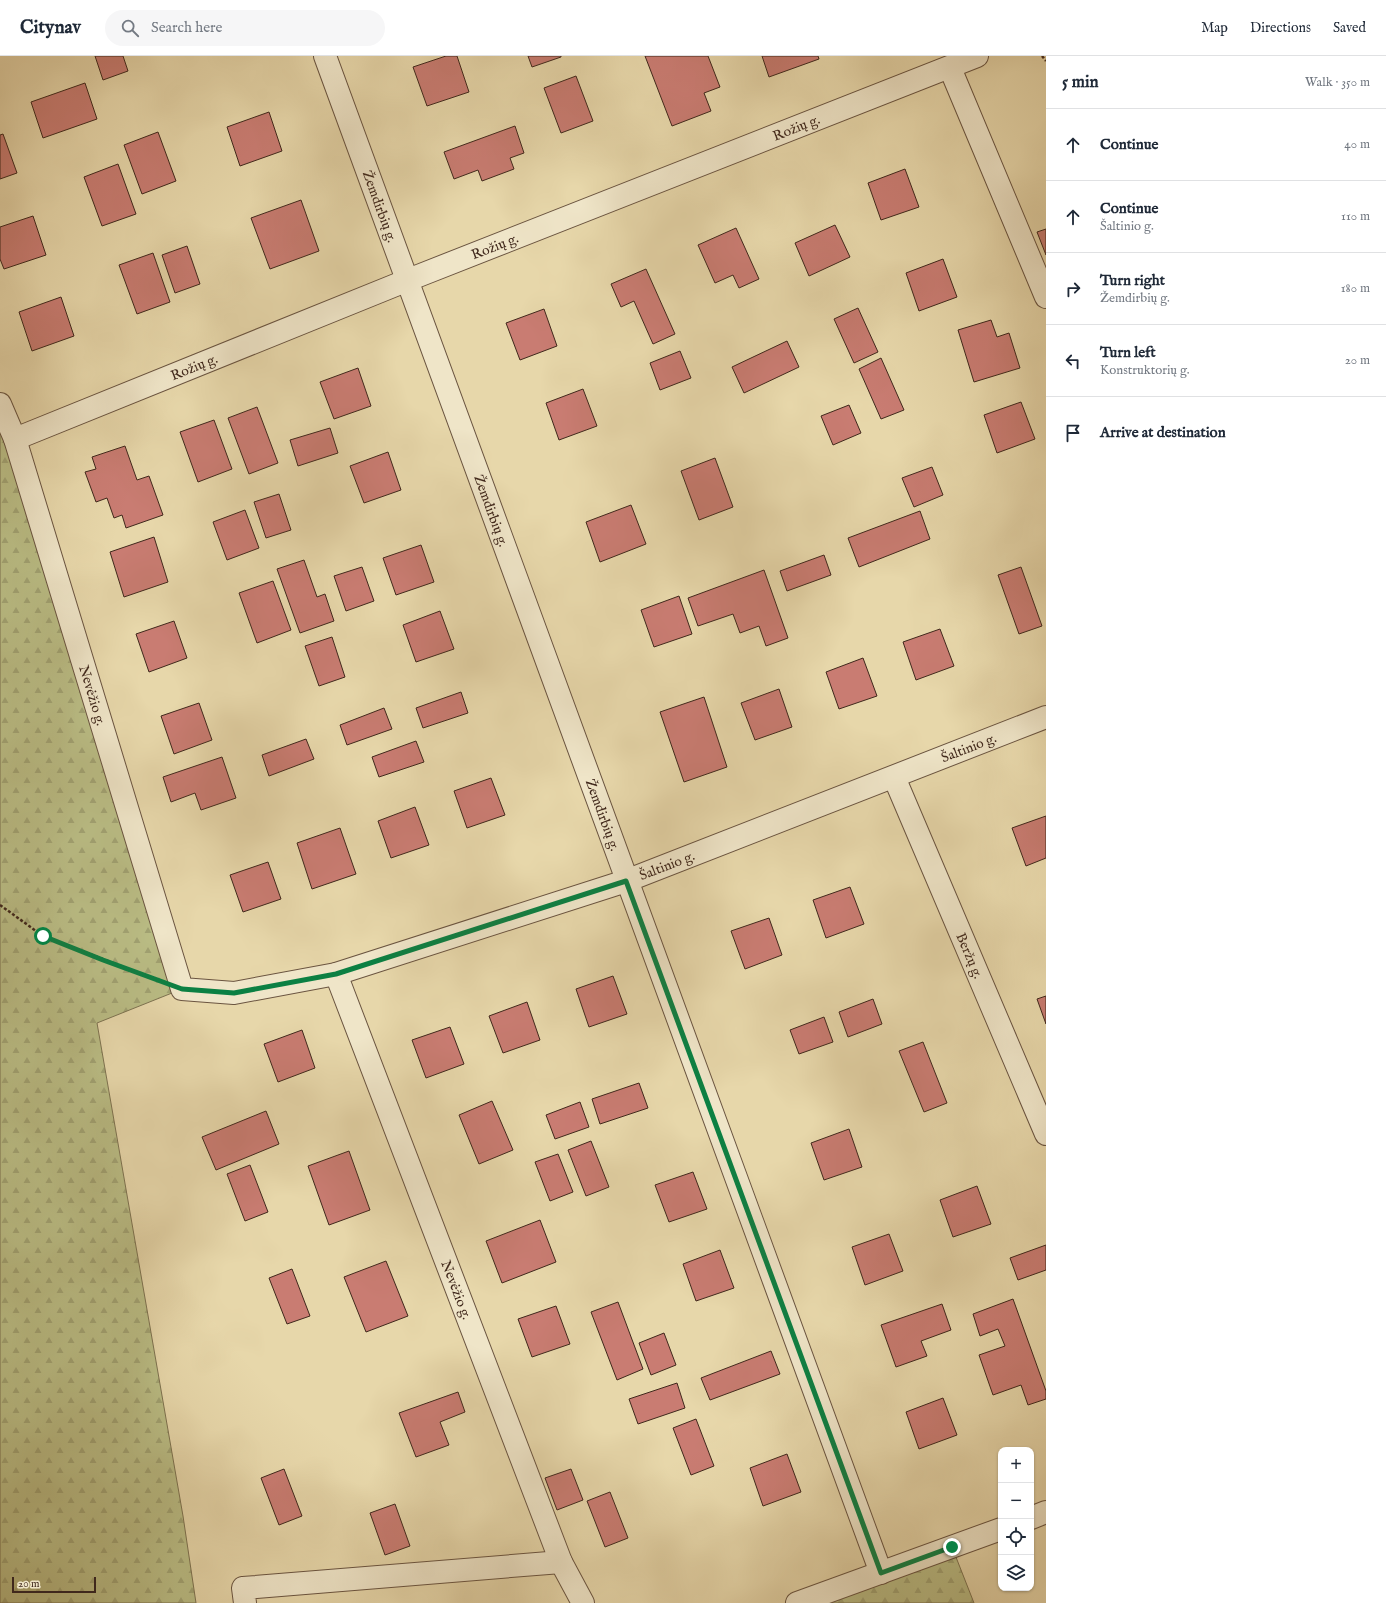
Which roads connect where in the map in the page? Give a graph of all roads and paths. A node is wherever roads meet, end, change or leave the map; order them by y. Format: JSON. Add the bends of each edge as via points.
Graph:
{"nodes":[{"id":1,"x":325,"y":56,"type":"edge"},
{"id":2,"x":976,"y":56,"type":"edge"},
{"id":3,"x":1042,"y":56,"type":"edge"},
{"id":4,"x":1046,"y":61,"type":"edge"},
{"id":5,"x":950,"y":68,"type":"junction"},
{"id":6,"x":408,"y":280,"type":"junction"},
{"id":7,"x":1046,"y":297,"type":"edge"},
{"id":8,"x":0,"y":404,"type":"edge"},
{"id":9,"x":14,"y":439,"type":"junction"},
{"id":10,"x":1046,"y":717,"type":"edge"},
{"id":11,"x":894,"y":777,"type":"junction"},
{"id":12,"x":626,"y":881,"type":"junction"},
{"id":13,"x":0,"y":905,"type":"edge"},
{"id":14,"x":336,"y":974,"type":"junction"},
{"id":15,"x":182,"y":989,"type":"junction"},
{"id":16,"x":1046,"y":1134,"type":"edge"},
{"id":17,"x":1046,"y":1512,"type":"edge"},
{"id":18,"x":1034,"y":1517,"type":"edge"},
{"id":19,"x":998,"y":1530,"type":"edge"},
{"id":20,"x":561,"y":1562,"type":"junction"},
{"id":21,"x":881,"y":1573,"type":"junction"},
{"id":22,"x":245,"y":1603,"type":"edge"},
{"id":23,"x":583,"y":1603,"type":"edge"},
{"id":24,"x":797,"y":1603,"type":"edge"}],
"edges":[{"from":1,"to":6,"type":"street","name":"Žemdirbių g."},
{"from":2,"to":5,"type":"street","name":"Rožių g."},
{"from":3,"to":4,"type":"path"},
{"from":5,"to":6,"type":"street","name":"Rožių g."},
{"from":5,"to":7,"type":"street"},
{"from":6,"to":9,"type":"street","name":"Rožių g."},
{"from":6,"to":12,"type":"street","name":"Žemdirbių g."},
{"from":8,"to":9,"type":"street","name":"Nevėžio g."},
{"from":9,"to":15,"type":"street","name":"Nevėžio g."},
{"from":10,"to":11,"type":"street","name":"Šaltinio g."},
{"from":11,"to":12,"type":"street","name":"Šaltinio g."},
{"from":11,"to":16,"type":"street","name":"Beržų g."},
{"from":12,"to":14,"type":"street","name":"Šaltinio g."},
{"from":12,"to":21,"type":"street","name":"Žemdirbių g."},
{"from":13,"to":15,"type":"path","via":[[43,936]]},
{"from":14,"to":15,"type":"street","name":"Šaltinio g.","via":[[234,993]]},
{"from":14,"to":20,"type":"street","name":"Nevėžio g."},
{"from":17,"to":18,"type":"street"},
{"from":19,"to":21,"type":"street"},
{"from":20,"to":22,"type":"street","via":[[243,1588]]},
{"from":20,"to":23,"type":"street","name":"Nevėžio g."},
{"from":21,"to":24,"type":"street"}]}
